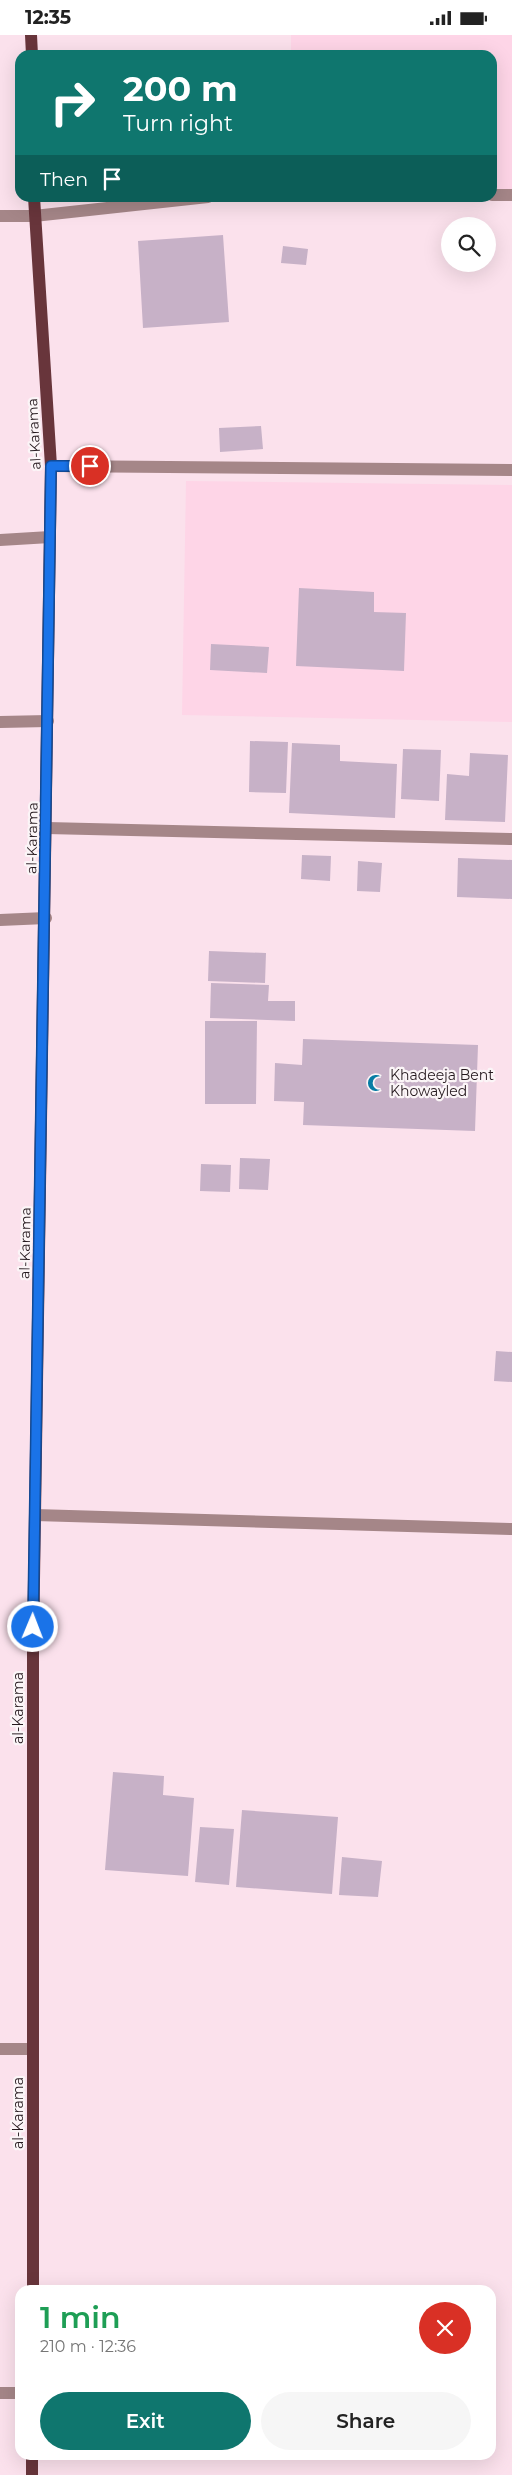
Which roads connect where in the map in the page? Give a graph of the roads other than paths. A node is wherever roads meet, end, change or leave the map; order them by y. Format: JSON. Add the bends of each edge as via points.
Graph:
{"nodes":[{"id":1,"x":31,"y":35,"type":"edge"},
{"id":2,"x":32,"y":50,"type":"edge"},
{"id":3,"x":497,"y":195,"type":"edge"},
{"id":4,"x":512,"y":195,"type":"edge"},
{"id":5,"x":34,"y":202,"type":"edge"},
{"id":6,"x":162,"y":202,"type":"edge"},
{"id":7,"x":0,"y":216,"type":"edge"},
{"id":8,"x":34,"y":216,"type":"junction"},
{"id":9,"x":51,"y":466,"type":"junction"},
{"id":10,"x":512,"y":471,"type":"edge"},
{"id":11,"x":50,"y":537,"type":"junction"},
{"id":12,"x":0,"y":540,"type":"edge"},
{"id":13,"x":48,"y":721,"type":"junction"},
{"id":14,"x":0,"y":722,"type":"edge"},
{"id":15,"x":47,"y":828,"type":"junction"},
{"id":16,"x":512,"y":839,"type":"edge"},
{"id":17,"x":46,"y":918,"type":"junction"},
{"id":18,"x":0,"y":920,"type":"edge"},
{"id":19,"x":35,"y":1515,"type":"junction"},
{"id":20,"x":512,"y":1529,"type":"edge"},
{"id":21,"x":0,"y":2049,"type":"edge"},
{"id":22,"x":33,"y":2049,"type":"junction"},
{"id":23,"x":33,"y":2285,"type":"edge"},
{"id":24,"x":0,"y":2393,"type":"edge"},
{"id":25,"x":15,"y":2393,"type":"edge"},
{"id":26,"x":32,"y":2460,"type":"edge"},
{"id":27,"x":32,"y":2475,"type":"edge"}],
"edges":[{"from":1,"to":2,"type":"main road"},
{"from":3,"to":4,"type":"lane"},
{"from":5,"to":8,"type":"main road","name":"al-Karama"},
{"from":6,"to":8,"type":"lane"},
{"from":7,"to":8,"type":"lane"},
{"from":8,"to":9,"type":"main road","name":"al-Karama"},
{"from":9,"to":10,"type":"lane"},
{"from":9,"to":11,"type":"main road","name":"al-Karama"},
{"from":11,"to":12,"type":"lane"},
{"from":11,"to":13,"type":"main road","name":"al-Karama"},
{"from":13,"to":14,"type":"lane"},
{"from":13,"to":15,"type":"main road","name":"al-Karama"},
{"from":15,"to":16,"type":"lane"},
{"from":15,"to":17,"type":"main road","name":"al-Karama"},
{"from":17,"to":18,"type":"lane"},
{"from":17,"to":19,"type":"main road","name":"al-Karama"},
{"from":19,"to":20,"type":"lane"},
{"from":19,"to":22,"type":"main road","name":"al-Karama","via":[[32,1645]]},
{"from":21,"to":22,"type":"lane"},
{"from":22,"to":23,"type":"main road","name":"al-Karama"},
{"from":24,"to":25,"type":"lane"},
{"from":26,"to":27,"type":"main road"}]}
